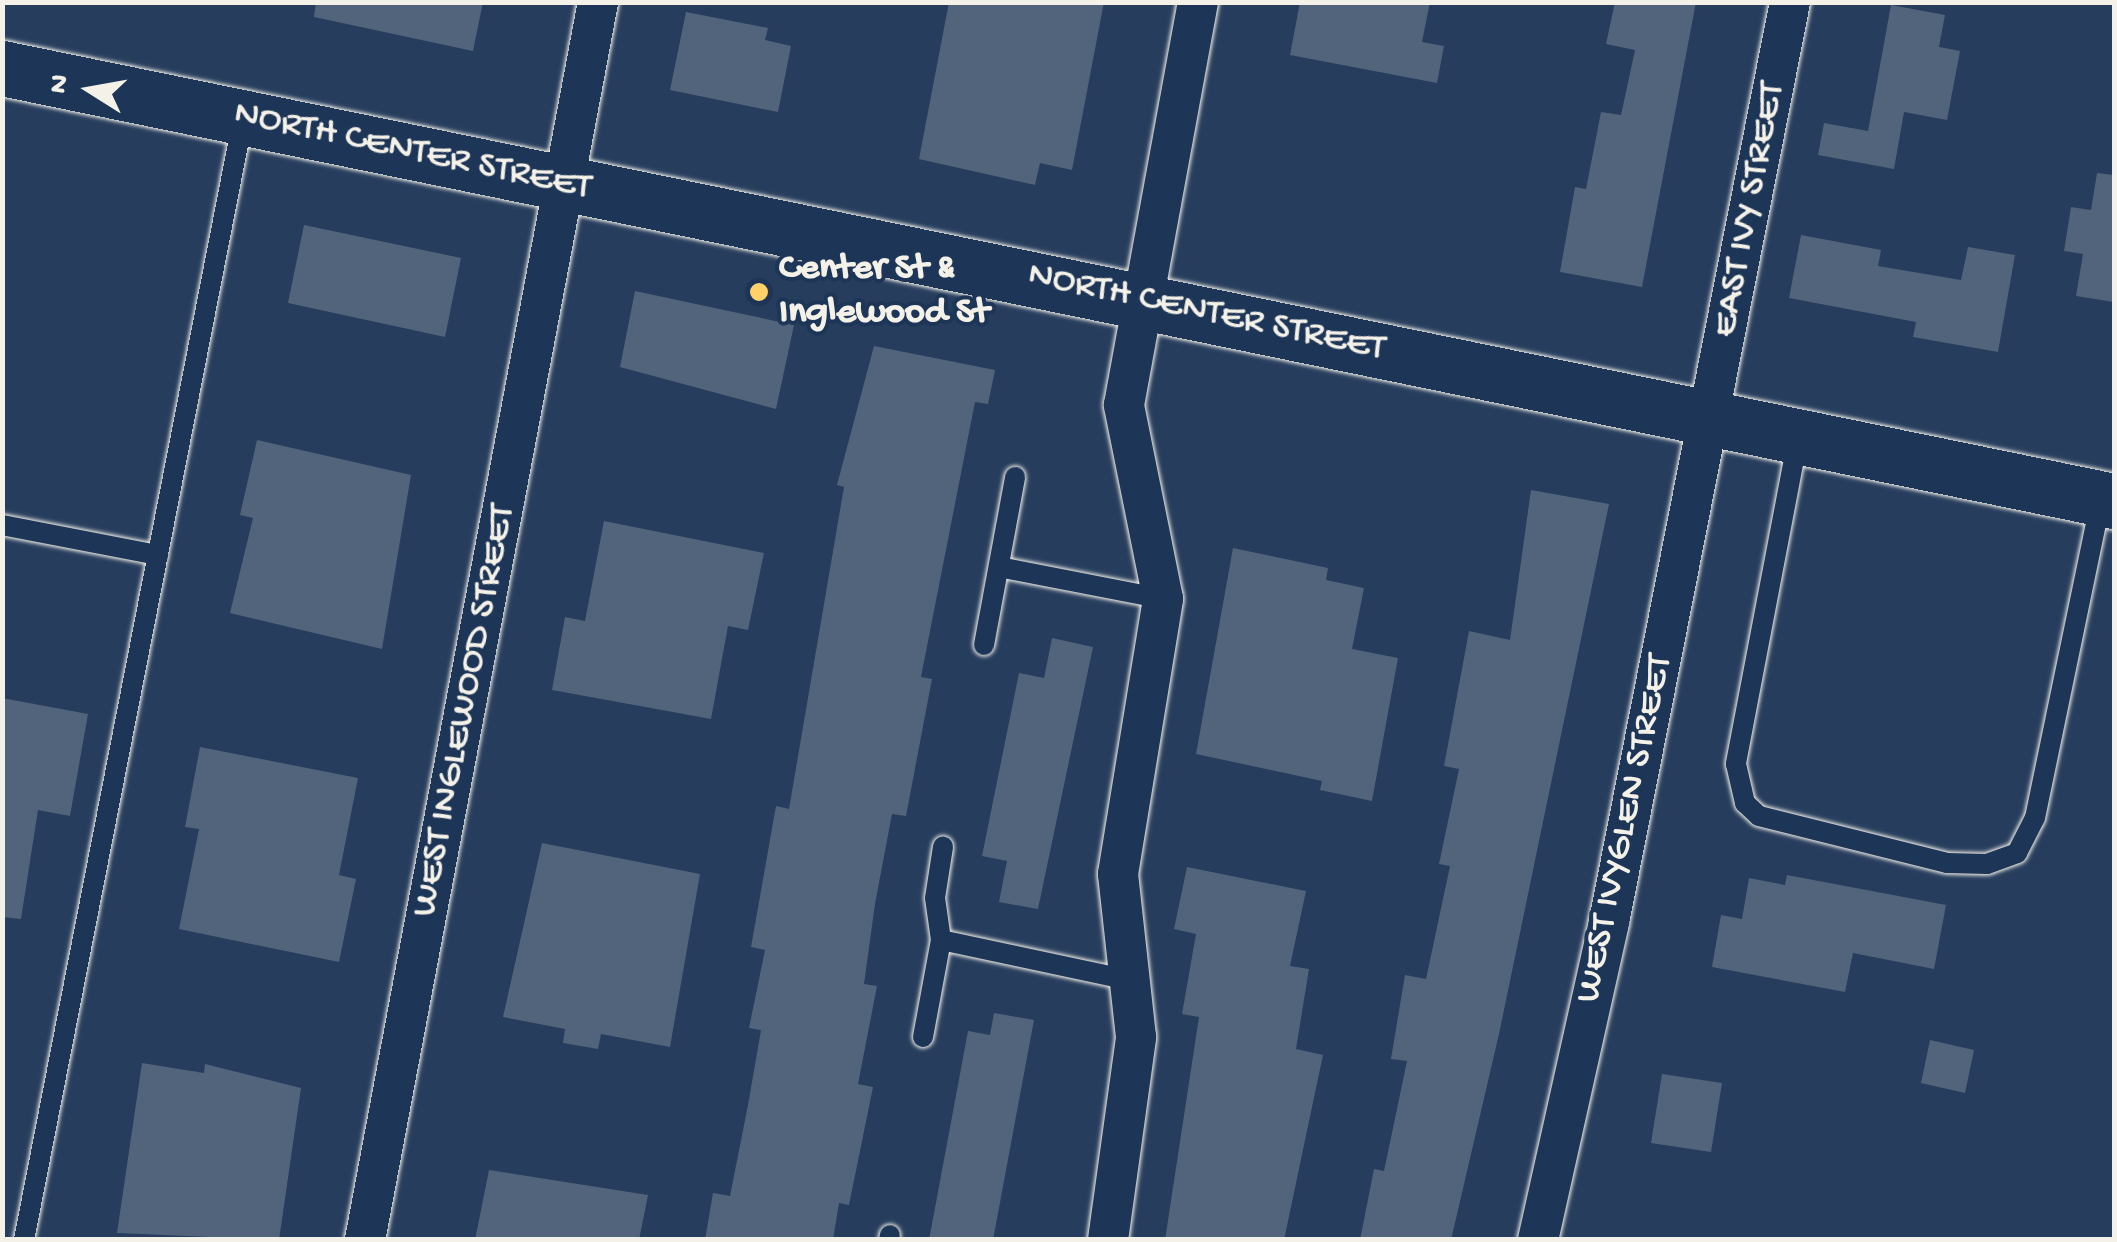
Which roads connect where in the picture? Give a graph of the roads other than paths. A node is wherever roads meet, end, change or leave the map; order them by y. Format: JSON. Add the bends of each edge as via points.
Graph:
{"nodes":[{"id":1,"x":598,"y":2,"type":"edge"},
{"id":2,"x":1198,"y":2,"type":"edge"},
{"id":3,"x":1790,"y":2,"type":"edge"},
{"id":4,"x":2,"y":68,"type":"edge"},
{"id":5,"x":243,"y":118,"type":"junction"},
{"id":6,"x":563,"y":183,"type":"junction"},
{"id":7,"x":1141,"y":300,"type":"junction"},
{"id":8,"x":1710,"y":418,"type":"junction"},
{"id":9,"x":1799,"y":436,"type":"junction"},
{"id":10,"x":1015,"y":477,"type":"dead end"},
{"id":11,"x":2108,"y":500,"type":"edge"},
{"id":12,"x":2,"y":525,"type":"edge"},
{"id":13,"x":158,"y":555,"type":"junction"},
{"id":14,"x":999,"y":567,"type":"junction"},
{"id":15,"x":1163,"y":600,"type":"junction"},
{"id":16,"x":984,"y":644,"type":"dead end"},
{"id":17,"x":943,"y":847,"type":"dead end"},
{"id":18,"x":941,"y":940,"type":"junction"},
{"id":19,"x":1129,"y":980,"type":"junction"},
{"id":20,"x":923,"y":1037,"type":"dead end"},
{"id":21,"x":24,"y":1240,"type":"edge"},
{"id":22,"x":366,"y":1240,"type":"edge"},
{"id":23,"x":1108,"y":1240,"type":"edge"},
{"id":24,"x":1538,"y":1240,"type":"edge"}],
"edges":[{"from":1,"to":6,"type":"street","name":"WEST INGLEWOOD STREET"},
{"from":2,"to":7,"type":"street"},
{"from":3,"to":8,"type":"street","name":"EAST IVY STREET"},
{"from":4,"to":5,"type":"street","name":"NORTH CENTER STREET"},
{"from":5,"to":6,"type":"street","name":"NORTH CENTER STREET"},
{"from":5,"to":13,"type":"lane"},
{"from":6,"to":7,"type":"street","name":"NORTH CENTER STREET"},
{"from":6,"to":22,"type":"street","name":"WEST INGLEWOOD STREET"},
{"from":7,"to":8,"type":"street","name":"NORTH CENTER STREET"},
{"from":7,"to":15,"type":"street","via":[[1124,405]]},
{"from":8,"to":9,"type":"street","name":"NORTH CENTER STREET"},
{"from":8,"to":24,"type":"street","name":"WEST IVYGLEN STREET"},
{"from":9,"to":11,"type":"street","name":"NORTH CENTER STREET"},
{"from":9,"to":11,"type":"lane","via":[[1736,764],[1745,803],[1760,816],[1947,863],[1987,864],[2017,853],[2035,818]]},
{"from":10,"to":14,"type":"lane"},
{"from":12,"to":13,"type":"lane"},
{"from":13,"to":21,"type":"lane"},
{"from":14,"to":15,"type":"lane"},
{"from":14,"to":16,"type":"lane"},
{"from":15,"to":19,"type":"street","via":[[1118,874]]},
{"from":17,"to":18,"type":"lane","via":[[935,898]]},
{"from":18,"to":19,"type":"lane"},
{"from":18,"to":20,"type":"lane"},
{"from":19,"to":23,"type":"street","via":[[1133,1094]]}]}
